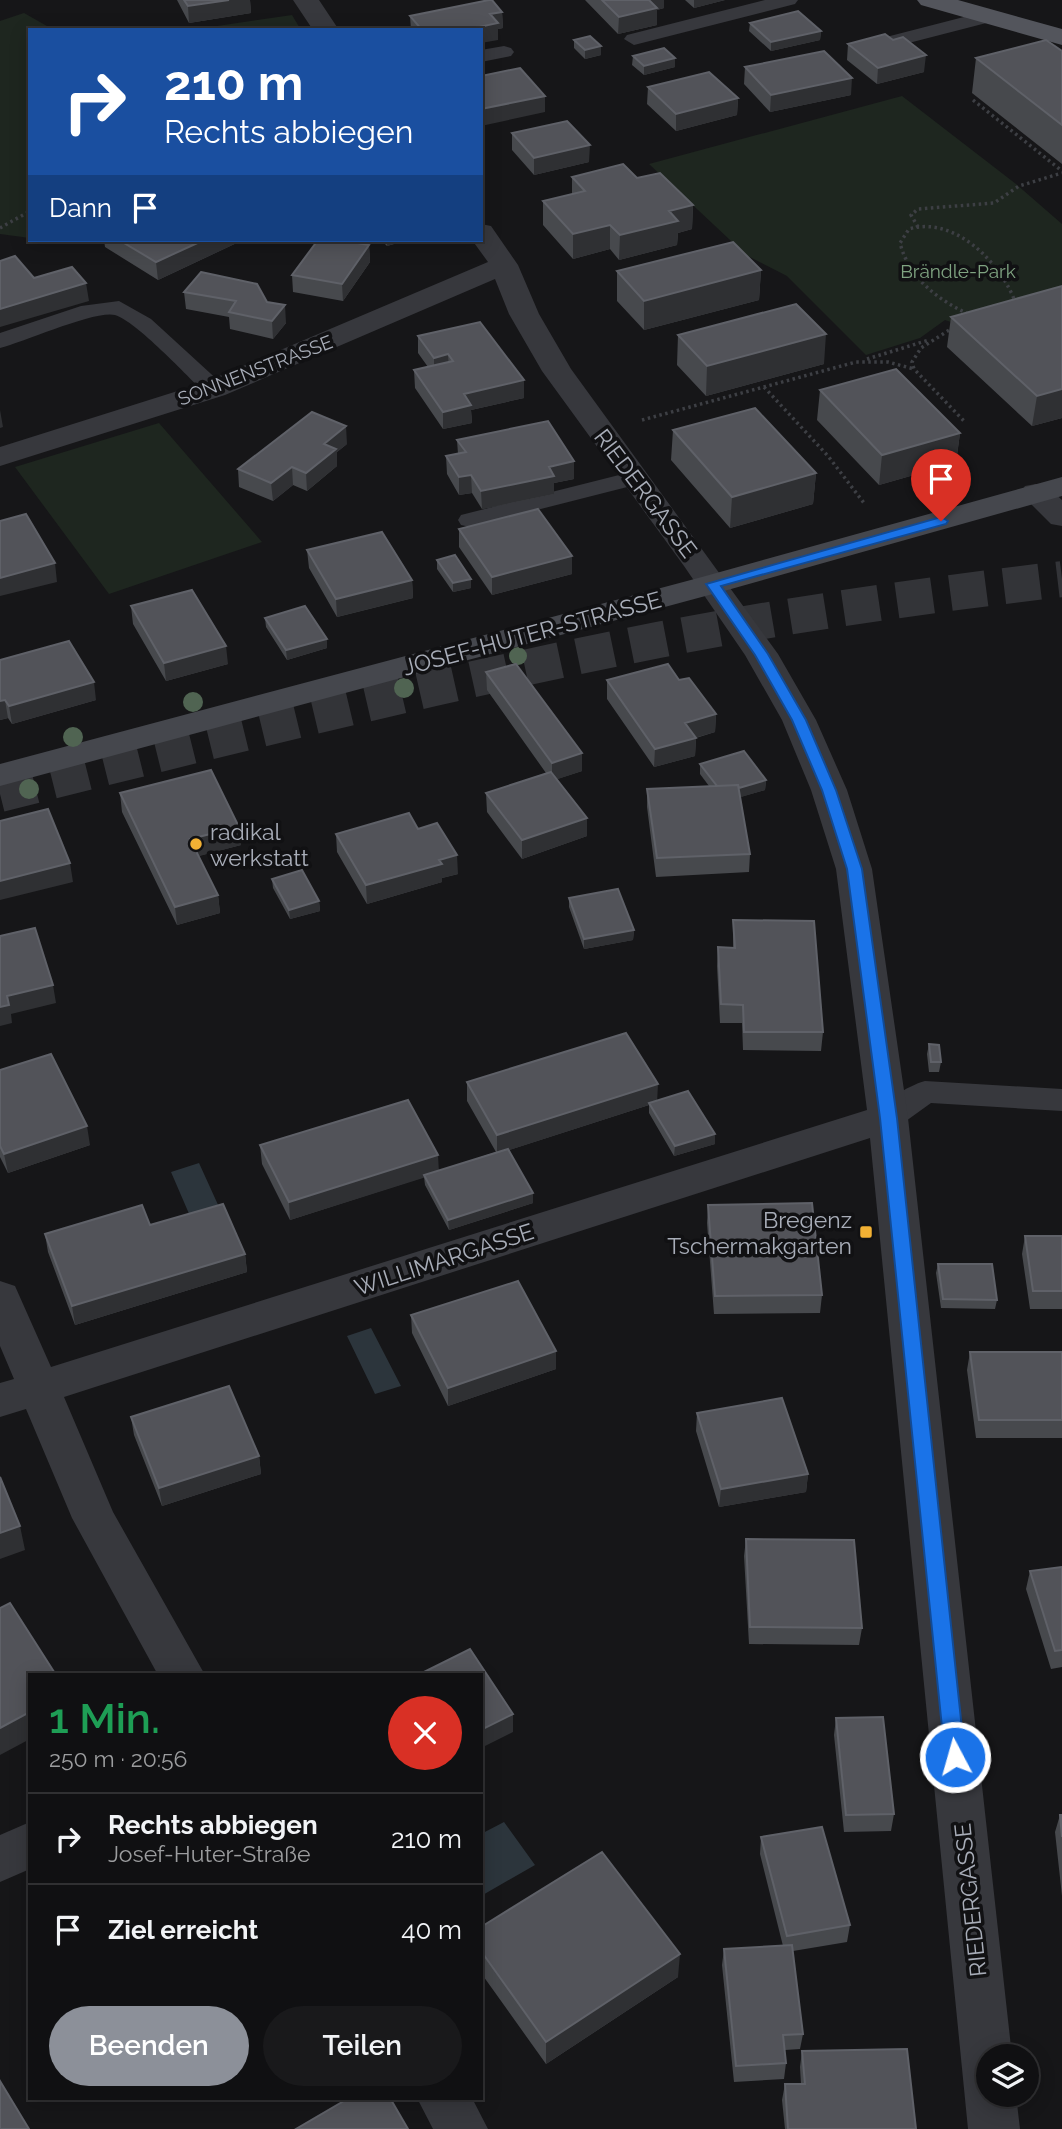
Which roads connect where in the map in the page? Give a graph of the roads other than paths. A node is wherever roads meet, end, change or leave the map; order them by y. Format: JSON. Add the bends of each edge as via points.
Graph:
{"nodes":[{"id":1,"x":306,"y":0,"type":"edge"},
{"id":2,"x":788,"y":0,"type":"edge"},
{"id":3,"x":930,"y":0,"type":"edge"},
{"id":4,"x":991,"y":16,"type":"junction"},
{"id":5,"x":325,"y":28,"type":"edge"},
{"id":6,"x":1062,"y":37,"type":"edge"},
{"id":7,"x":634,"y":38,"type":"edge"},
{"id":8,"x":862,"y":49,"type":"edge"},
{"id":9,"x":504,"y":52,"type":"dead end"},
{"id":10,"x":483,"y":56,"type":"edge"},
{"id":11,"x":483,"y":235,"type":"edge"},
{"id":12,"x":504,"y":265,"type":"junction"},
{"id":13,"x":0,"y":341,"type":"edge"},
{"id":14,"x":214,"y":389,"type":"junction"},
{"id":15,"x":0,"y":457,"type":"edge"},
{"id":16,"x":635,"y":478,"type":"junction"},
{"id":17,"x":1049,"y":490,"type":"edge"},
{"id":18,"x":1062,"y":517,"type":"edge"},
{"id":19,"x":470,"y":520,"type":"dead end"},
{"id":20,"x":713,"y":584,"type":"junction"},
{"id":21,"x":0,"y":775,"type":"edge"},
{"id":22,"x":1062,"y":1100,"type":"edge"},
{"id":23,"x":888,"y":1118,"type":"junction"},
{"id":24,"x":0,"y":1297,"type":"edge"},
{"id":25,"x":18,"y":1395,"type":"edge"},
{"id":26,"x":181,"y":1673,"type":"edge"},
{"id":27,"x":28,"y":1845,"type":"edge"},
{"id":28,"x":0,"y":1860,"type":"edge"},
{"id":29,"x":985,"y":2044,"type":"edge"},
{"id":30,"x":444,"y":2100,"type":"edge"},
{"id":31,"x":991,"y":2107,"type":"edge"},
{"id":32,"x":462,"y":2129,"type":"edge"},
{"id":33,"x":993,"y":2129,"type":"edge"}],
"edges":[{"from":1,"to":5,"type":"street"},
{"from":2,"to":7,"type":"lane"},
{"from":3,"to":4,"type":"main road"},
{"from":4,"to":6,"type":"main road"},
{"from":4,"to":8,"type":"lane"},
{"from":9,"to":10,"type":"lane"},
{"from":11,"to":12,"type":"street","name":"RIEDERGASSE"},
{"from":12,"to":14,"type":"street","name":"SONNENSTRASSE"},
{"from":12,"to":16,"type":"street","name":"RIEDERGASSE","via":[[524,314],[557,371]]},
{"from":13,"to":14,"type":"lane","via":[[89,311],[119,308]]},
{"from":14,"to":15,"type":"street","name":"SONNENSTRASSE"},
{"from":16,"to":19,"type":"lane"},
{"from":16,"to":20,"type":"street","name":"RIEDERGASSE"},
{"from":17,"to":18,"type":"street"},
{"from":17,"to":20,"type":"main road","name":"JOSEF-HUTER-STRASSE"},
{"from":20,"to":21,"type":"main road","name":"JOSEF-HUTER-STRASSE"},
{"from":20,"to":23,"type":"street","name":"RIEDERGASSE","via":[[799,720],[855,869]]},
{"from":22,"to":23,"type":"lane","via":[[925,1092]]},
{"from":23,"to":25,"type":"street","name":"WILLIMARGASSE"},
{"from":23,"to":29,"type":"street","name":"RIEDERGASSE"},
{"from":24,"to":25,"type":"street"},
{"from":25,"to":26,"type":"street"},
{"from":27,"to":28,"type":"street"},
{"from":30,"to":32,"type":"street"},
{"from":31,"to":33,"type":"street"}]}
